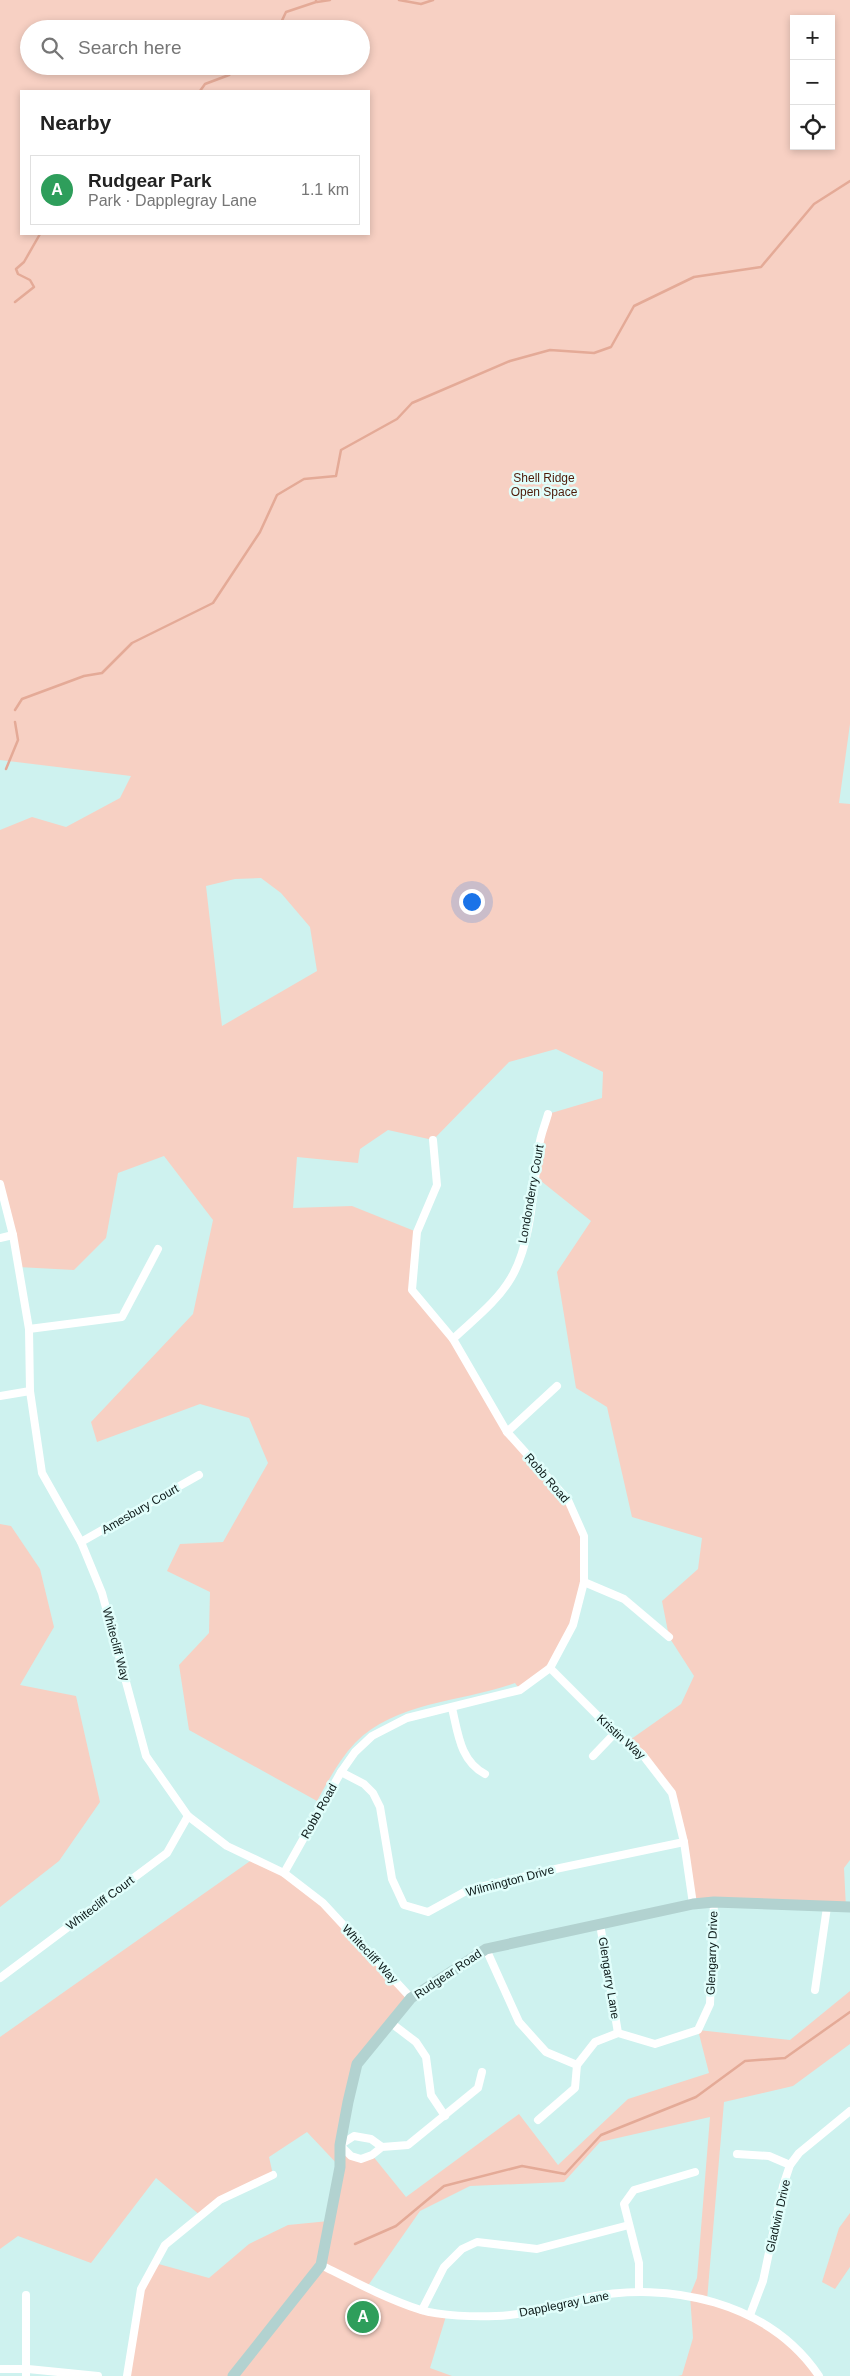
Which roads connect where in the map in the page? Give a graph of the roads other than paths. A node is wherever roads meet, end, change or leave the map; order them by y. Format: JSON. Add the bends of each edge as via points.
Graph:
{"nodes":[{"id":1,"x":548,"y":1114,"type":"dead end"},
{"id":2,"x":434,"y":1140,"type":"dead end"},
{"id":3,"x":0,"y":1184,"type":"edge"},
{"id":4,"x":13,"y":1235,"type":"junction"},
{"id":5,"x":0,"y":1238,"type":"edge"},
{"id":6,"x":158,"y":1249,"type":"dead end"},
{"id":7,"x":29,"y":1329,"type":"junction"},
{"id":8,"x":453,"y":1339,"type":"junction"},
{"id":9,"x":558,"y":1386,"type":"dead end"},
{"id":10,"x":30,"y":1391,"type":"junction"},
{"id":11,"x":0,"y":1396,"type":"edge"},
{"id":12,"x":507,"y":1432,"type":"junction"},
{"id":13,"x":199,"y":1475,"type":"dead end"},
{"id":14,"x":82,"y":1542,"type":"junction"},
{"id":15,"x":584,"y":1582,"type":"junction"},
{"id":16,"x":669,"y":1637,"type":"dead end"},
{"id":17,"x":550,"y":1668,"type":"junction"},
{"id":18,"x":452,"y":1708,"type":"junction"},
{"id":19,"x":615,"y":1734,"type":"junction"},
{"id":20,"x":593,"y":1756,"type":"dead end"},
{"id":21,"x":341,"y":1772,"type":"junction"},
{"id":22,"x":485,"y":1774,"type":"dead end"},
{"id":23,"x":188,"y":1816,"type":"junction"},
{"id":24,"x":684,"y":1842,"type":"junction"},
{"id":25,"x":284,"y":1874,"type":"junction"},
{"id":26,"x":714,"y":1902,"type":"junction"},
{"id":27,"x":693,"y":1904,"type":"junction"},
{"id":28,"x":827,"y":1907,"type":"junction"},
{"id":29,"x":850,"y":1908,"type":"edge"},
{"id":30,"x":600,"y":1924,"type":"junction"},
{"id":31,"x":486,"y":1949,"type":"junction"},
{"id":32,"x":0,"y":1978,"type":"edge"},
{"id":33,"x":815,"y":1990,"type":"dead end"},
{"id":34,"x":411,"y":1998,"type":"junction"},
{"id":35,"x":391,"y":2023,"type":"junction"},
{"id":36,"x":618,"y":2033,"type":"junction"},
{"id":37,"x":577,"y":2065,"type":"junction"},
{"id":38,"x":482,"y":2072,"type":"dead end"},
{"id":39,"x":850,"y":2111,"type":"edge"},
{"id":40,"x":445,"y":2116,"type":"junction"},
{"id":41,"x":538,"y":2120,"type":"dead end"},
{"id":42,"x":340,"y":2145,"type":"junction"},
{"id":43,"x":382,"y":2147,"type":"junction"},
{"id":44,"x":737,"y":2154,"type":"dead end"},
{"id":45,"x":790,"y":2165,"type":"junction"},
{"id":46,"x":695,"y":2172,"type":"dead end"},
{"id":47,"x":273,"y":2175,"type":"dead end"},
{"id":48,"x":629,"y":2225,"type":"junction"},
{"id":49,"x":321,"y":2265,"type":"junction"},
{"id":50,"x":639,"y":2292,"type":"junction"},
{"id":51,"x":26,"y":2295,"type":"dead end"},
{"id":52,"x":422,"y":2310,"type":"junction"},
{"id":53,"x":750,"y":2315,"type":"junction"},
{"id":54,"x":0,"y":2369,"type":"edge"},
{"id":55,"x":27,"y":2372,"type":"edge"},
{"id":56,"x":98,"y":2376,"type":"edge"},
{"id":57,"x":127,"y":2376,"type":"edge"},
{"id":58,"x":233,"y":2376,"type":"edge"},
{"id":59,"x":819,"y":2376,"type":"edge"}],
"edges":[{"from":1,"to":8,"type":"street","name":"Londonderry Court","via":[[539,1146],[522,1252],[512,1277],[496,1298]]},
{"from":2,"to":8,"type":"street","name":"Robb Road","via":[[437,1185],[417,1232],[412,1290]]},
{"from":3,"to":4,"type":"street","name":"Whitecliff Way"},
{"from":4,"to":5,"type":"street"},
{"from":4,"to":7,"type":"street","name":"Whitecliff Way"},
{"from":6,"to":7,"type":"street","via":[[122,1316]]},
{"from":7,"to":10,"type":"street","name":"Whitecliff Way"},
{"from":8,"to":12,"type":"street","name":"Robb Road"},
{"from":9,"to":12,"type":"street"},
{"from":10,"to":11,"type":"street"},
{"from":10,"to":14,"type":"street","name":"Whitecliff Way","via":[[42,1473]]},
{"from":12,"to":15,"type":"street","name":"Robb Road","via":[[568,1500],[584,1536]]},
{"from":13,"to":14,"type":"street","name":"Amesbury Court"},
{"from":14,"to":23,"type":"street","name":"Whitecliff Way","via":[[102,1593],[146,1756]]},
{"from":15,"to":16,"type":"street","via":[[624,1599]]},
{"from":15,"to":17,"type":"street","name":"Robb Road","via":[[574,1624]]},
{"from":17,"to":18,"type":"street","name":"Robb Road","via":[[520,1690]]},
{"from":17,"to":19,"type":"street","name":"Kristin Way"},
{"from":18,"to":21,"type":"street","name":"Robb Road","via":[[407,1718],[387,1727],[355,1752]]},
{"from":18,"to":22,"type":"street","via":[[464,1755],[474,1768]]},
{"from":19,"to":20,"type":"street"},
{"from":19,"to":24,"type":"street","name":"Kristin Way","via":[[642,1754],[672,1794]]},
{"from":21,"to":24,"type":"street","name":"Wilmington Drive","via":[[364,1784],[380,1807],[392,1879],[404,1905],[428,1912],[468,1890]]},
{"from":21,"to":25,"type":"street","name":"Robb Road"},
{"from":23,"to":25,"type":"street","name":"Whitecliff Way","via":[[227,1846]]},
{"from":23,"to":32,"type":"street","name":"Whitecliff Court","via":[[167,1853]]},
{"from":24,"to":27,"type":"street","name":"Kristin Way"},
{"from":25,"to":34,"type":"street","name":"Whitecliff Way","via":[[323,1903]]},
{"from":26,"to":27,"type":"street","name":"Rudgear Road"},
{"from":26,"to":28,"type":"street","name":"Rudgear Road"},
{"from":26,"to":36,"type":"street","name":"Glengarry Drive","via":[[710,2004],[698,2030],[655,2044]]},
{"from":27,"to":30,"type":"street","name":"Rudgear Road"},
{"from":28,"to":29,"type":"street","name":"Rudgear Road"},
{"from":28,"to":33,"type":"street"},
{"from":30,"to":31,"type":"street","name":"Rudgear Road"},
{"from":30,"to":36,"type":"street","name":"Glengarry Lane"},
{"from":31,"to":34,"type":"street","name":"Rudgear Road"},
{"from":31,"to":37,"type":"street","via":[[520,2022],[546,2052]]},
{"from":34,"to":35,"type":"street","name":"Rudgear Road"},
{"from":35,"to":40,"type":"street","via":[[416,2042],[426,2057],[431,2095]]},
{"from":35,"to":42,"type":"street","name":"Rudgear Road","via":[[357,2064]]},
{"from":36,"to":37,"type":"street","via":[[595,2042]]},
{"from":37,"to":41,"type":"street","via":[[575,2088]]},
{"from":38,"to":40,"type":"street","via":[[478,2088]]},
{"from":39,"to":45,"type":"street","name":"Gladwin Drive","via":[[799,2153]]},
{"from":40,"to":43,"type":"street","via":[[408,2145]]},
{"from":42,"to":43,"type":"street","via":[[354,2136],[371,2139]]},
{"from":42,"to":43,"type":"street","via":[[351,2156],[360,2159]]},
{"from":42,"to":49,"type":"street","name":"Rudgear Road","via":[[340,2167]]},
{"from":44,"to":45,"type":"street","via":[[769,2156]]},
{"from":45,"to":53,"type":"street","name":"Gladwin Drive","via":[[764,2281]]},
{"from":46,"to":48,"type":"street","via":[[634,2190],[624,2204]]},
{"from":47,"to":57,"type":"street","via":[[220,2200],[165,2245],[141,2289]]},
{"from":48,"to":50,"type":"street","via":[[639,2263]]},
{"from":48,"to":52,"type":"street","via":[[536,2249],[476,2242],[462,2249],[444,2266]]},
{"from":49,"to":52,"type":"street","name":"Dapplegray Lane"},
{"from":49,"to":58,"type":"street","name":"Rudgear Road"},
{"from":50,"to":52,"type":"street","name":"Dapplegray Lane","via":[[586,2298],[557,2307],[497,2316]]},
{"from":50,"to":53,"type":"street","name":"Dapplegray Lane","via":[[699,2297]]},
{"from":51,"to":55,"type":"street"},
{"from":53,"to":59,"type":"street","name":"Dapplegray Lane","via":[[781,2336],[808,2360]]},
{"from":54,"to":55,"type":"street"},
{"from":55,"to":56,"type":"street"}]}
